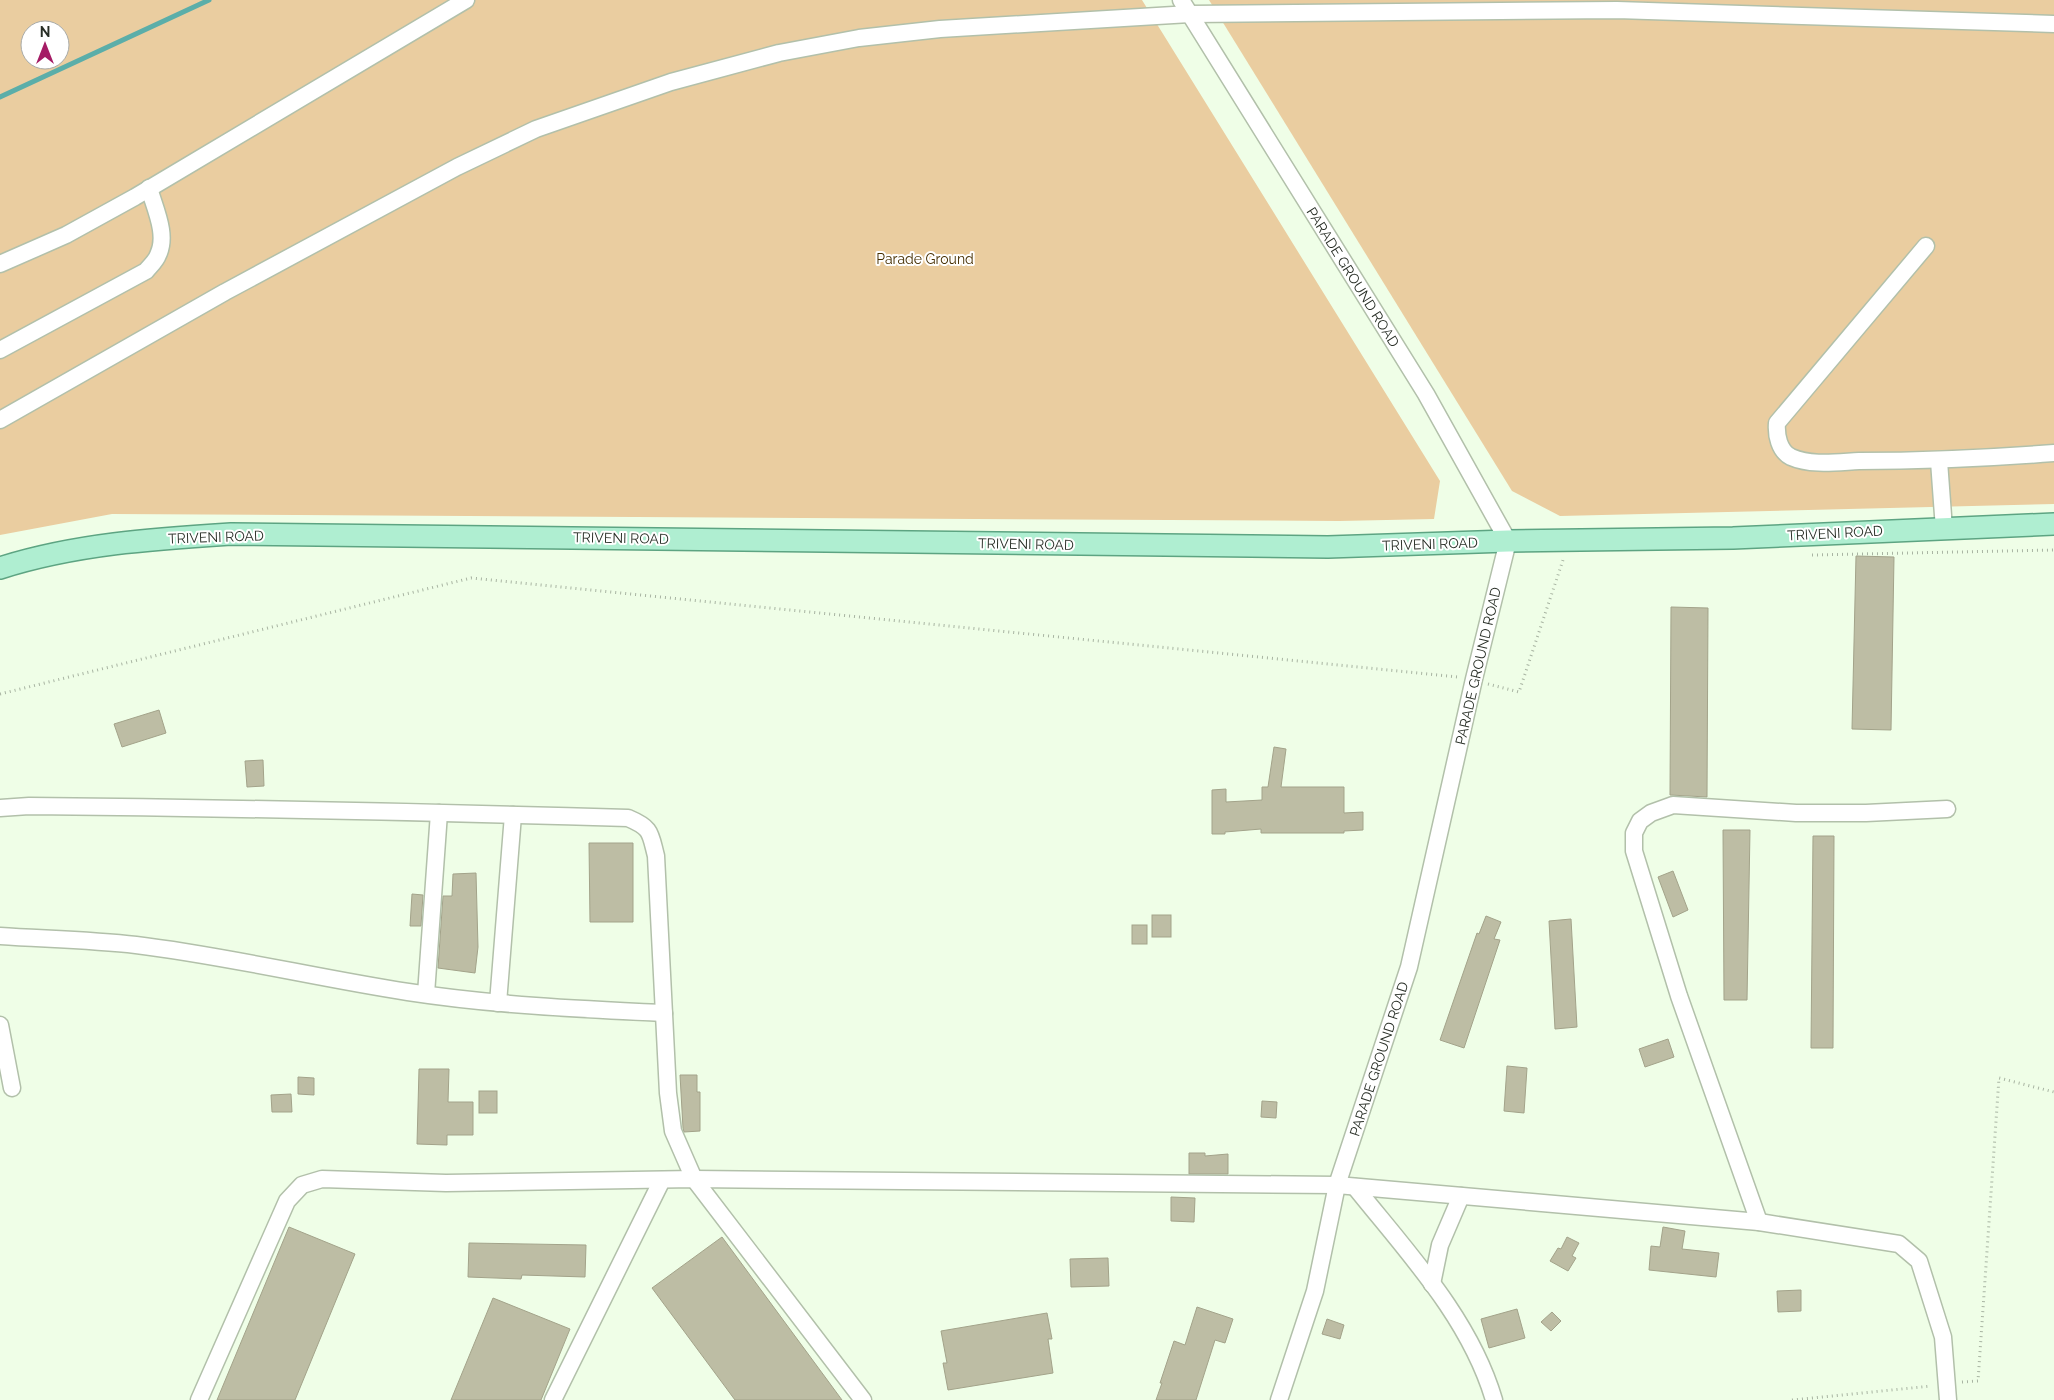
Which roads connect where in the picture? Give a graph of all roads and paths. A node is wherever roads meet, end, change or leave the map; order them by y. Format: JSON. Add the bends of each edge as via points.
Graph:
{"nodes":[{"id":1,"x":466,"y":0,"type":"edge"},
{"id":2,"x":1181,"y":0,"type":"edge"},
{"id":3,"x":1190,"y":14,"type":"junction"},
{"id":4,"x":2054,"y":24,"type":"edge"},
{"id":5,"x":149,"y":188,"type":"junction"},
{"id":6,"x":1926,"y":246,"type":"dead end"},
{"id":7,"x":0,"y":264,"type":"edge"},
{"id":8,"x":0,"y":350,"type":"edge"},
{"id":9,"x":0,"y":420,"type":"edge"},
{"id":10,"x":2054,"y":453,"type":"edge"},
{"id":11,"x":1939,"y":461,"type":"junction"},
{"id":12,"x":2054,"y":524,"type":"edge"},
{"id":13,"x":1944,"y":529,"type":"junction"},
{"id":14,"x":1508,"y":541,"type":"junction"},
{"id":15,"x":2054,"y":550,"type":"edge"},
{"id":16,"x":1808,"y":555,"type":"dead end"},
{"id":17,"x":1573,"y":560,"type":"dead end"},
{"id":18,"x":0,"y":568,"type":"edge"},
{"id":19,"x":1474,"y":680,"type":"junction"},
{"id":20,"x":0,"y":694,"type":"edge"},
{"id":21,"x":0,"y":808,"type":"edge"},
{"id":22,"x":1947,"y":809,"type":"dead end"},
{"id":23,"x":440,"y":814,"type":"junction"},
{"id":24,"x":513,"y":815,"type":"junction"},
{"id":25,"x":0,"y":936,"type":"edge"},
{"id":26,"x":426,"y":994,"type":"junction"},
{"id":27,"x":498,"y":1003,"type":"junction"},
{"id":28,"x":664,"y":1013,"type":"junction"},
{"id":29,"x":0,"y":1025,"type":"edge"},
{"id":30,"x":12,"y":1088,"type":"dead end"},
{"id":31,"x":2054,"y":1092,"type":"edge"},
{"id":32,"x":694,"y":1179,"type":"junction"},
{"id":33,"x":662,"y":1180,"type":"junction"},
{"id":34,"x":1337,"y":1185,"type":"junction"},
{"id":35,"x":1355,"y":1187,"type":"junction"},
{"id":36,"x":1461,"y":1196,"type":"junction"},
{"id":37,"x":1759,"y":1222,"type":"junction"},
{"id":38,"x":1432,"y":1284,"type":"junction"},
{"id":39,"x":1948,"y":1392,"type":"edge"},
{"id":40,"x":199,"y":1400,"type":"edge"},
{"id":41,"x":553,"y":1400,"type":"edge"},
{"id":42,"x":863,"y":1400,"type":"edge"},
{"id":43,"x":1279,"y":1400,"type":"edge"},
{"id":44,"x":1494,"y":1400,"type":"edge"},
{"id":45,"x":1792,"y":1400,"type":"edge"}],
"edges":[{"from":1,"to":5,"type":"street"},
{"from":2,"to":3,"type":"street","name":"PARADE GROUND ROAD"},
{"from":3,"to":4,"type":"street","via":[[1617,10]]},
{"from":3,"to":9,"type":"street","via":[[940,29],[859,38],[779,53],[671,82],[536,129],[457,167],[225,292]]},
{"from":3,"to":14,"type":"street","name":"PARADE GROUND ROAD","via":[[1426,394]]},
{"from":5,"to":7,"type":"street","via":[[66,235]]},
{"from":5,"to":8,"type":"street","via":[[162,242],[158,256],[146,271]]},
{"from":6,"to":11,"type":"street","via":[[1777,424],[1776,431],[1779,444],[1790,456],[1811,462]]},
{"from":10,"to":11,"type":"street"},
{"from":11,"to":13,"type":"street"},
{"from":12,"to":13,"type":"main road","name":"TRIVENI ROAD"},
{"from":13,"to":14,"type":"main road","name":"TRIVENI ROAD","via":[[1733,538]]},
{"from":14,"to":18,"type":"main road","name":"TRIVENI ROAD","via":[[1328,547],[231,534],[126,541],[30,558]]},
{"from":14,"to":19,"type":"street","name":"PARADE GROUND ROAD"},
{"from":15,"to":16,"type":"path"},
{"from":17,"to":19,"type":"path","via":[[1563,560],[1519,692]]},
{"from":19,"to":20,"type":"path","via":[[471,578]]},
{"from":19,"to":34,"type":"street","name":"PARADE GROUND ROAD","via":[[1409,967]]},
{"from":21,"to":23,"type":"street","via":[[195,808]]},
{"from":22,"to":37,"type":"street","via":[[1866,814],[1673,805],[1640,821],[1634,834],[1634,851],[1679,996]]},
{"from":23,"to":24,"type":"street"},
{"from":23,"to":26,"type":"street"},
{"from":24,"to":27,"type":"street"},
{"from":24,"to":28,"type":"street","via":[[628,818],[643,824],[651,834],[656,856]]},
{"from":25,"to":26,"type":"street","via":[[135,945]]},
{"from":26,"to":27,"type":"street"},
{"from":27,"to":28,"type":"street"},
{"from":28,"to":32,"type":"street","via":[[673,1131]]},
{"from":29,"to":30,"type":"street"},
{"from":31,"to":39,"type":"path","via":[[2000,1078],[1978,1381]]},
{"from":32,"to":33,"type":"street"},
{"from":32,"to":34,"type":"street"},
{"from":32,"to":42,"type":"street"},
{"from":33,"to":40,"type":"street","via":[[446,1183],[322,1178],[302,1185],[287,1201]]},
{"from":33,"to":41,"type":"street"},
{"from":34,"to":35,"type":"street"},
{"from":34,"to":43,"type":"street","name":"PARADE GROUND ROAD","via":[[1315,1292]]},
{"from":35,"to":36,"type":"street"},
{"from":35,"to":38,"type":"street"},
{"from":36,"to":37,"type":"street"},
{"from":36,"to":38,"type":"street","via":[[1440,1244]]},
{"from":37,"to":39,"type":"street","via":[[1899,1244],[1919,1261],[1942,1337]]},
{"from":38,"to":44,"type":"street","via":[[1462,1328]]},
{"from":39,"to":45,"type":"path"}]}
